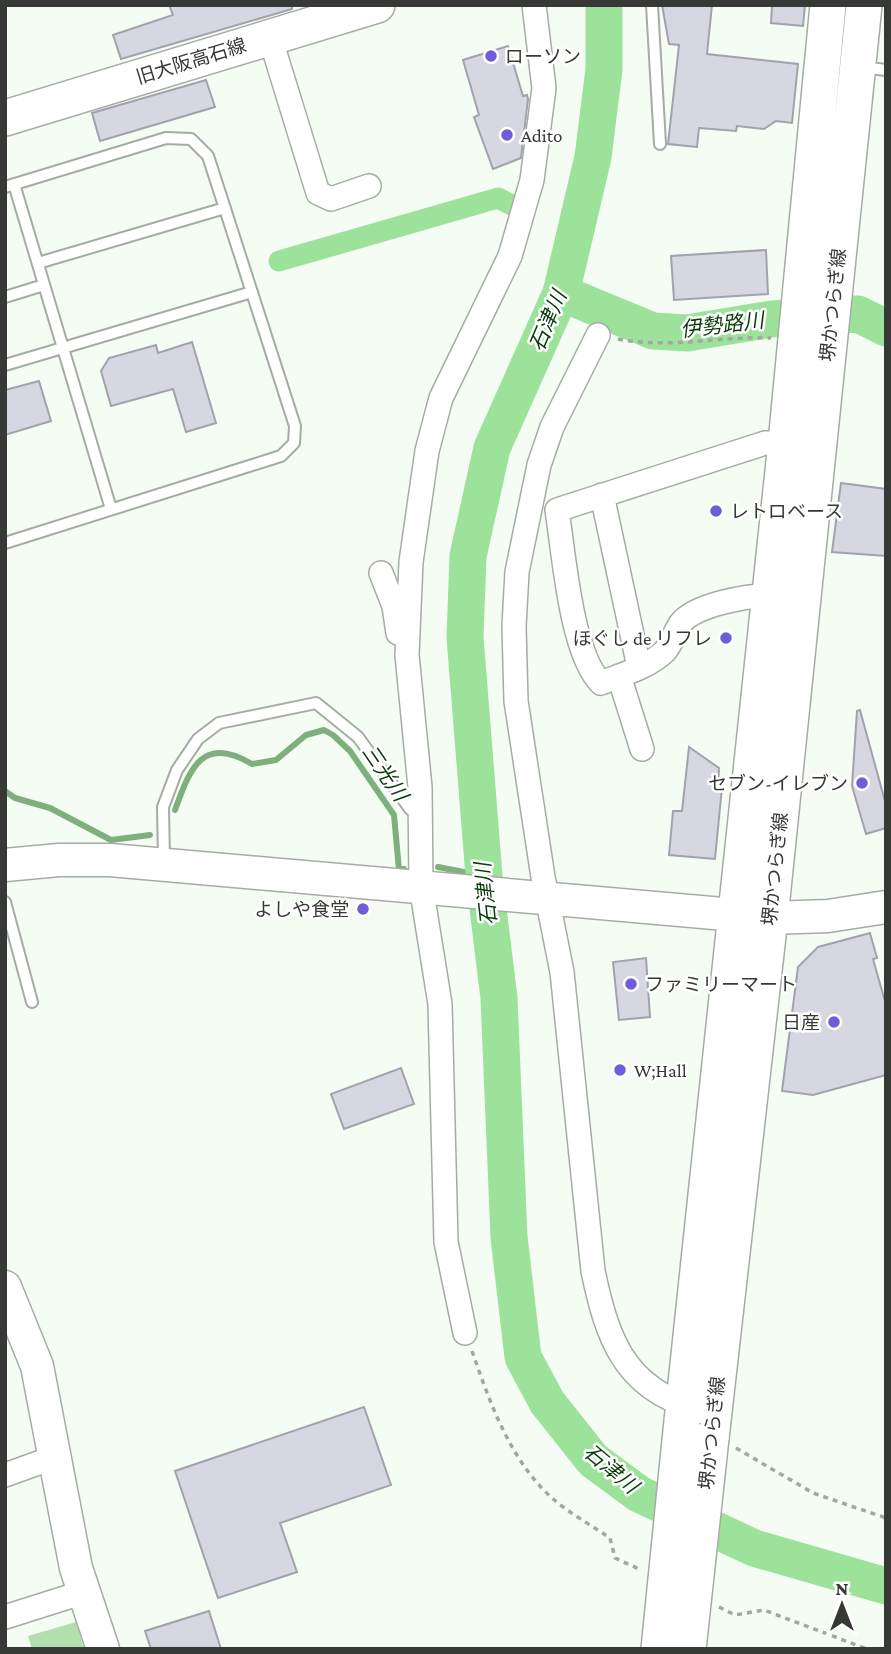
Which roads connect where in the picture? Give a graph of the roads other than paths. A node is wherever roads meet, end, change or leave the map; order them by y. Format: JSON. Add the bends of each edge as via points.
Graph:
{"nodes":[{"id":1,"x":377,"y":5,"type":"edge"},
{"id":2,"x":534,"y":5,"type":"edge"},
{"id":3,"x":652,"y":5,"type":"edge"},
{"id":4,"x":828,"y":5,"type":"edge"},
{"id":5,"x":864,"y":5,"type":"edge"},
{"id":6,"x":270,"y":37,"type":"junction"},
{"id":7,"x":875,"y":69,"type":"edge"},
{"id":8,"x":5,"y":118,"type":"edge"},
{"id":9,"x":660,"y":144,"type":"dead end"},
{"id":10,"x":10,"y":185,"type":"edge"},
{"id":11,"x":369,"y":186,"type":"dead end"},
{"id":12,"x":225,"y":208,"type":"junction"},
{"id":13,"x":38,"y":263,"type":"junction"},
{"id":14,"x":44,"y":285,"type":"junction"},
{"id":15,"x":252,"y":292,"type":"junction"},
{"id":16,"x":5,"y":298,"type":"edge"},
{"id":17,"x":807,"y":321,"type":"junction"},
{"id":18,"x":597,"y":335,"type":"road end"},
{"id":19,"x":63,"y":348,"type":"junction"},
{"id":20,"x":5,"y":365,"type":"edge"},
{"id":21,"x":786,"y":443,"type":"junction"},
{"id":22,"x":602,"y":495,"type":"junction"},
{"id":23,"x":111,"y":509,"type":"junction"},
{"id":24,"x":5,"y":542,"type":"edge"},
{"id":25,"x":381,"y":573,"type":"dead end"},
{"id":26,"x":769,"y":596,"type":"junction"},
{"id":27,"x":407,"y":655,"type":"junction"},
{"id":28,"x":629,"y":671,"type":"junction"},
{"id":29,"x":642,"y":749,"type":"dead end"},
{"id":30,"x":419,"y":816,"type":"junction"},
{"id":31,"x":164,"y":864,"type":"junction"},
{"id":32,"x":5,"y":865,"type":"edge"},
{"id":33,"x":426,"y":886,"type":"junction"},
{"id":34,"x":541,"y":897,"type":"junction"},
{"id":35,"x":5,"y":902,"type":"edge"},
{"id":36,"x":886,"y":907,"type":"edge"},
{"id":37,"x":734,"y":914,"type":"junction"},
{"id":38,"x":770,"y":918,"type":"junction"},
{"id":39,"x":33,"y":1002,"type":"dead end"},
{"id":40,"x":5,"y":1287,"type":"edge"},
{"id":41,"x":465,"y":1333,"type":"road end"},
{"id":42,"x":698,"y":1420,"type":"junction"},
{"id":43,"x":55,"y":1457,"type":"junction"},
{"id":44,"x":5,"y":1475,"type":"edge"},
{"id":45,"x":84,"y":1592,"type":"junction"},
{"id":46,"x":5,"y":1617,"type":"edge"},
{"id":47,"x":103,"y":1649,"type":"edge"},
{"id":48,"x":659,"y":1649,"type":"edge"},
{"id":49,"x":688,"y":1649,"type":"edge"}],
"edges":[{"from":1,"to":6,"type":"main road","name":"旧大阪高石線"},
{"from":2,"to":27,"type":"street","via":[[544,88],[532,180],[510,256],[441,398],[411,562]]},
{"from":3,"to":9,"type":"lane"},
{"from":4,"to":17,"type":"main road","name":"堺かつらぎ線"},
{"from":5,"to":7,"type":"main road","name":"堺かつらぎ線"},
{"from":6,"to":8,"type":"main road","name":"旧大阪高石線"},
{"from":6,"to":11,"type":"street","via":[[309,130],[318,193],[331,199]]},
{"from":7,"to":17,"type":"main road","name":"堺かつらぎ線"},
{"from":10,"to":12,"type":"lane","via":[[166,138],[191,139],[208,156]]},
{"from":10,"to":13,"type":"lane"},
{"from":12,"to":13,"type":"lane"},
{"from":12,"to":15,"type":"lane"},
{"from":13,"to":14,"type":"lane"},
{"from":14,"to":16,"type":"lane"},
{"from":14,"to":19,"type":"lane"},
{"from":15,"to":19,"type":"lane"},
{"from":15,"to":23,"type":"lane","via":[[295,426],[294,443],[281,456]]},
{"from":17,"to":21,"type":"main road","name":"堺かつらぎ線"},
{"from":17,"to":38,"type":"main road","name":"堺かつらぎ線"},
{"from":18,"to":34,"type":"street","via":[[552,427],[539,465],[517,572],[516,701]]},
{"from":19,"to":20,"type":"lane"},
{"from":19,"to":23,"type":"lane"},
{"from":21,"to":22,"type":"street","via":[[765,443]]},
{"from":21,"to":26,"type":"main road","name":"堺かつらぎ線"},
{"from":22,"to":28,"type":"street"},
{"from":22,"to":28,"type":"street","via":[[556,510],[580,647],[591,673],[601,684]]},
{"from":23,"to":24,"type":"lane"},
{"from":25,"to":27,"type":"street","via":[[394,606],[400,647]]},
{"from":26,"to":28,"type":"street","via":[[749,595],[690,614],[666,651]]},
{"from":26,"to":37,"type":"main road","name":"堺かつらぎ線"},
{"from":27,"to":30,"type":"street"},
{"from":28,"to":29,"type":"street"},
{"from":30,"to":31,"type":"lane","via":[[358,737],[316,703],[219,723],[198,739],[177,770],[163,807]]},
{"from":30,"to":33,"type":"street"},
{"from":31,"to":32,"type":"street","via":[[59,860]]},
{"from":31,"to":33,"type":"street"},
{"from":33,"to":34,"type":"street"},
{"from":33,"to":41,"type":"street","via":[[440,1004],[446,1242]]},
{"from":34,"to":37,"type":"street"},
{"from":34,"to":42,"type":"street","via":[[562,972],[601,1311],[625,1365]]},
{"from":35,"to":39,"type":"lane"},
{"from":36,"to":38,"type":"street"},
{"from":37,"to":38,"type":"street"},
{"from":37,"to":42,"type":"main road","name":"堺かつらぎ線"},
{"from":38,"to":42,"type":"main road","name":"堺かつらぎ線"},
{"from":40,"to":43,"type":"street","via":[[37,1366]]},
{"from":42,"to":48,"type":"main road","name":"堺かつらぎ線","bridge":true},
{"from":42,"to":49,"type":"main road","name":"堺かつらぎ線","bridge":true},
{"from":43,"to":44,"type":"street"},
{"from":43,"to":45,"type":"street"},
{"from":45,"to":46,"type":"street"},
{"from":45,"to":47,"type":"street"}]}
